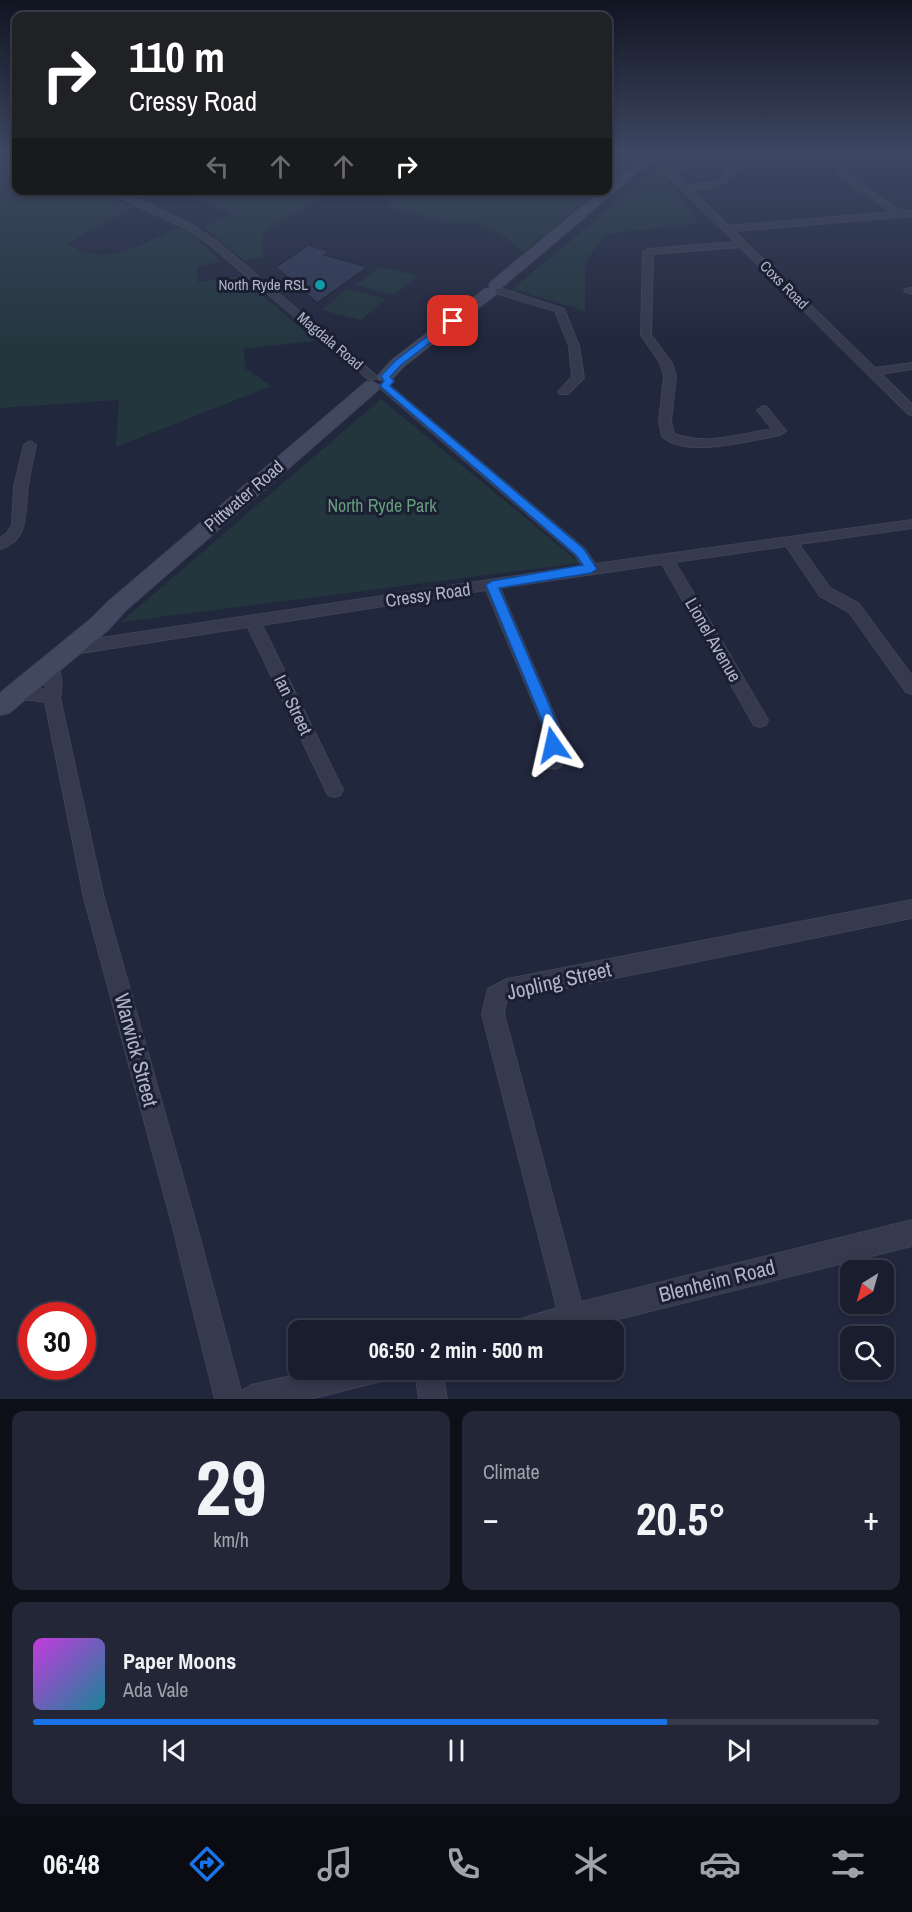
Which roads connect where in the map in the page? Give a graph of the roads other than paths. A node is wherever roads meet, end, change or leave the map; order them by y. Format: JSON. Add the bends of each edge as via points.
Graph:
{"nodes":[{"id":1,"x":166,"y":216,"type":"edge"},
{"id":2,"x":581,"y":216,"type":"edge"},
{"id":3,"x":714,"y":216,"type":"edge"},
{"id":4,"x":874,"y":216,"type":"edge"},
{"id":5,"x":727,"y":229,"type":"junction"},
{"id":6,"x":742,"y":244,"type":"junction"},
{"id":7,"x":495,"y":289,"type":"junction"},
{"id":8,"x":912,"y":366,"type":"edge"},
{"id":9,"x":872,"y":372,"type":"junction"},
{"id":10,"x":378,"y":381,"type":"junction"},
{"id":11,"x":564,"y":392,"type":"dead end"},
{"id":12,"x":763,"y":410,"type":"dead end"},
{"id":13,"x":912,"y":411,"type":"edge"},
{"id":14,"x":676,"y":441,"type":"junction"},
{"id":15,"x":30,"y":445,"type":"dead end"},
{"id":16,"x":663,"y":448,"type":"dead end"},
{"id":17,"x":912,"y":524,"type":"edge"},
{"id":18,"x":789,"y":541,"type":"junction"},
{"id":19,"x":0,"y":544,"type":"edge"},
{"id":20,"x":667,"y":560,"type":"junction"},
{"id":21,"x":591,"y":569,"type":"junction"},
{"id":22,"x":492,"y":585,"type":"junction"},
{"id":23,"x":117,"y":606,"type":"junction"},
{"id":24,"x":253,"y":621,"type":"junction"},
{"id":25,"x":100,"y":624,"type":"junction"},
{"id":26,"x":122,"y":639,"type":"junction"},
{"id":27,"x":68,"y":649,"type":"junction"},
{"id":28,"x":904,"y":663,"type":"edge"},
{"id":29,"x":50,"y":665,"type":"junction"},
{"id":30,"x":912,"y":688,"type":"edge"},
{"id":31,"x":4,"y":699,"type":"edge"},
{"id":32,"x":52,"y":699,"type":"junction"},
{"id":33,"x":760,"y":720,"type":"dead end"},
{"id":34,"x":554,"y":762,"type":"dead end"},
{"id":35,"x":334,"y":790,"type":"dead end"},
{"id":36,"x":912,"y":909,"type":"edge"},
{"id":37,"x":912,"y":1233,"type":"edge"},
{"id":38,"x":572,"y":1317,"type":"junction"},
{"id":39,"x":561,"y":1320,"type":"edge"},
{"id":40,"x":332,"y":1380,"type":"edge"},
{"id":41,"x":430,"y":1380,"type":"edge"},
{"id":42,"x":229,"y":1399,"type":"edge"},
{"id":43,"x":251,"y":1399,"type":"edge"},
{"id":44,"x":433,"y":1399,"type":"edge"}],
"edges":[{"from":1,"to":10,"type":"street","name":"Magdala Road","via":[[206,237]]},
{"from":2,"to":7,"type":"main road","name":"Pittwater Road"},
{"from":3,"to":5,"type":"street","name":"Coxs Road"},
{"from":4,"to":5,"type":"street"},
{"from":5,"to":6,"type":"street","name":"Coxs Road"},
{"from":6,"to":9,"type":"street","name":"Coxs Road"},
{"from":6,"to":14,"type":"street","via":[[648,252],[646,335],[666,363],[670,376],[665,422],[668,436]]},
{"from":7,"to":10,"type":"main road","name":"Pittwater Road"},
{"from":7,"to":11,"type":"street","via":[[559,309],[574,346],[578,378]]},
{"from":8,"to":9,"type":"street"},
{"from":9,"to":13,"type":"street","name":"Coxs Road"},
{"from":10,"to":21,"type":"street","name":"Magdala Road","via":[[580,552]]},
{"from":10,"to":23,"type":"main road","name":"Pittwater Road"},
{"from":12,"to":14,"type":"street","via":[[780,431],[694,444]]},
{"from":14,"to":16,"type":"street"},
{"from":15,"to":19,"type":"street","via":[[21,488],[19,525]]},
{"from":17,"to":18,"type":"street","name":"Cressy Road"},
{"from":18,"to":20,"type":"street","name":"Cressy Road"},
{"from":18,"to":28,"type":"street","via":[[825,592],[854,608]]},
{"from":20,"to":21,"type":"street","name":"Cressy Road"},
{"from":20,"to":33,"type":"street","name":"Lionel Avenue"},
{"from":21,"to":22,"type":"street","name":"Cressy Road"},
{"from":22,"to":24,"type":"street","name":"Cressy Road"},
{"from":22,"to":34,"type":"street","via":[[552,728]]},
{"from":23,"to":25,"type":"main road","name":"Pittwater Road"},
{"from":23,"to":31,"type":"main road","name":"Pittwater Road"},
{"from":24,"to":26,"type":"street","name":"Cressy Road"},
{"from":24,"to":35,"type":"street","name":"Ian Street"},
{"from":25,"to":26,"type":"street","via":[[98,629],[104,638]]},
{"from":25,"to":27,"type":"main road","name":"Pittwater Road"},
{"from":26,"to":27,"type":"street","name":"Cressy Road"},
{"from":27,"to":29,"type":"main road","name":"Pittwater Road"},
{"from":28,"to":30,"type":"street"},
{"from":29,"to":31,"type":"main road","name":"Pittwater Road"},
{"from":29,"to":32,"type":"street","name":"Warwick Street"},
{"from":31,"to":32,"type":"street","via":[[29,692]]},
{"from":32,"to":42,"type":"street","name":"Warwick Street","via":[[94,898]]},
{"from":36,"to":38,"type":"street","name":"Jopling Street","via":[[507,989],[496,996],[493,1014]]},
{"from":37,"to":38,"type":"street","name":"Blenheim Road"},
{"from":38,"to":39,"type":"street","name":"Blenheim Road"},
{"from":40,"to":43,"type":"street"},
{"from":41,"to":44,"type":"street"}]}
